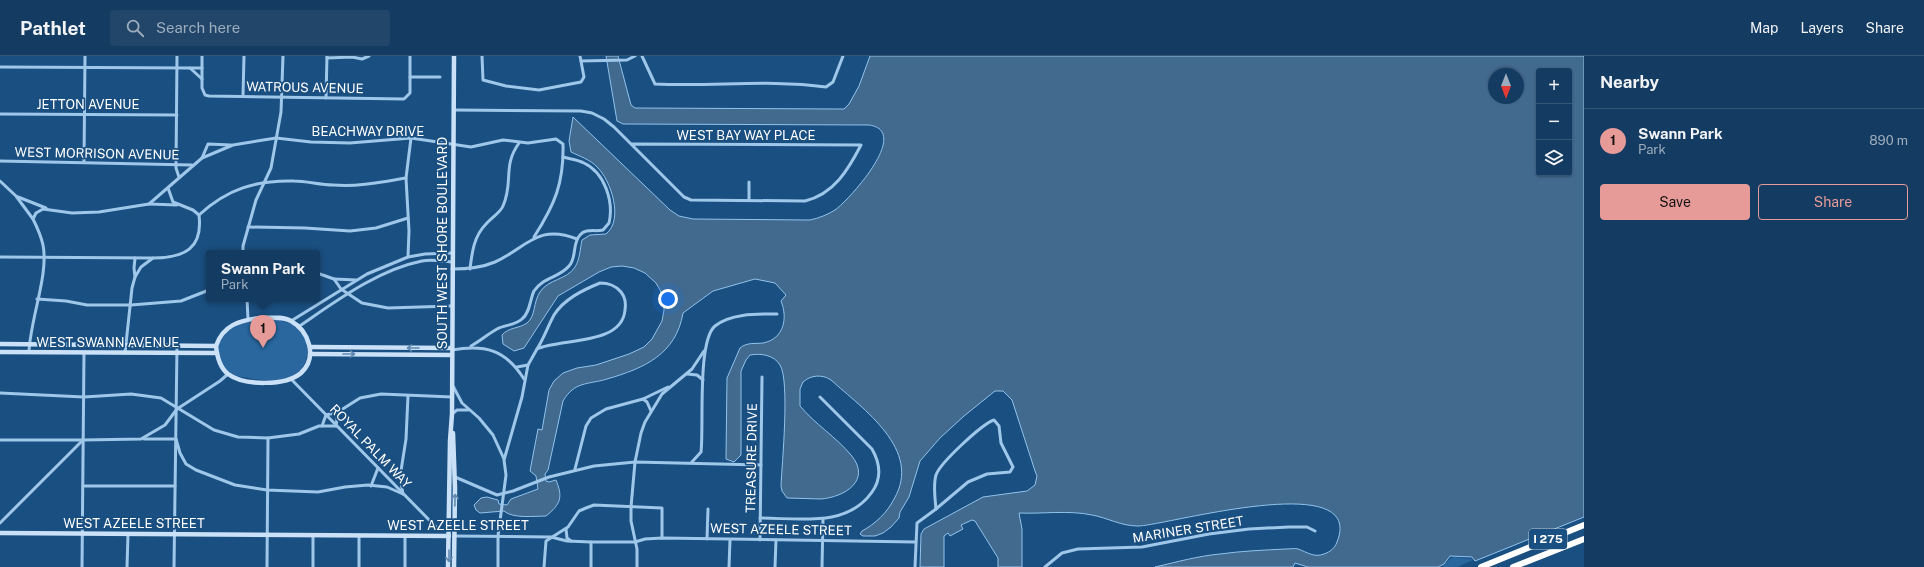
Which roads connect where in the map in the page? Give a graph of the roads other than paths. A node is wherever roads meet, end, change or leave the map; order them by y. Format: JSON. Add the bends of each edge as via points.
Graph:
{"nodes":[{"id":1,"x":85,"y":56,"type":"edge"},
{"id":2,"x":177,"y":56,"type":"edge"},
{"id":3,"x":202,"y":56,"type":"edge"},
{"id":4,"x":244,"y":56,"type":"edge"},
{"id":5,"x":283,"y":56,"type":"edge"},
{"id":6,"x":369,"y":56,"type":"edge"},
{"id":7,"x":410,"y":56,"type":"edge"},
{"id":8,"x":454,"y":56,"type":"edge"},
{"id":9,"x":482,"y":56,"type":"edge"},
{"id":10,"x":580,"y":56,"type":"edge"},
{"id":11,"x":635,"y":56,"type":"edge"},
{"id":12,"x":642,"y":56,"type":"edge"},
{"id":13,"x":843,"y":56,"type":"edge"},
{"id":14,"x":327,"y":57,"type":"edge"},
{"id":15,"x":581,"y":61,"type":"junction"},
{"id":16,"x":0,"y":67,"type":"edge"},
{"id":17,"x":85,"y":68,"type":"junction"},
{"id":18,"x":177,"y":68,"type":"junction"},
{"id":19,"x":190,"y":68,"type":"junction"},
{"id":20,"x":202,"y":68,"type":"junction"},
{"id":21,"x":410,"y":77,"type":"junction"},
{"id":22,"x":440,"y":77,"type":"dead end"},
{"id":23,"x":202,"y":79,"type":"junction"},
{"id":24,"x":243,"y":96,"type":"junction"},
{"id":25,"x":282,"y":97,"type":"junction"},
{"id":26,"x":326,"y":98,"type":"junction"},
{"id":27,"x":454,"y":110,"type":"junction"},
{"id":28,"x":0,"y":114,"type":"edge"},
{"id":29,"x":84,"y":114,"type":"junction"},
{"id":30,"x":177,"y":115,"type":"junction"},
{"id":31,"x":276,"y":138,"type":"junction"},
{"id":32,"x":411,"y":138,"type":"junction"},
{"id":33,"x":520,"y":143,"type":"junction"},
{"id":34,"x":454,"y":144,"type":"junction"},
{"id":35,"x":632,"y":144,"type":"junction"},
{"id":36,"x":233,"y":145,"type":"junction"},
{"id":37,"x":563,"y":157,"type":"junction"},
{"id":38,"x":202,"y":158,"type":"junction"},
{"id":39,"x":0,"y":161,"type":"edge"},
{"id":40,"x":84,"y":162,"type":"junction"},
{"id":41,"x":176,"y":164,"type":"junction"},
{"id":42,"x":193,"y":165,"type":"junction"},
{"id":43,"x":179,"y":176,"type":"junction"},
{"id":44,"x":406,"y":178,"type":"junction"},
{"id":45,"x":0,"y":181,"type":"edge"},
{"id":46,"x":749,"y":182,"type":"dead end"},
{"id":47,"x":263,"y":183,"type":"junction"},
{"id":48,"x":168,"y":188,"type":"junction"},
{"id":49,"x":16,"y":196,"type":"junction"},
{"id":50,"x":749,"y":200,"type":"junction"},
{"id":51,"x":149,"y":204,"type":"junction"},
{"id":52,"x":178,"y":205,"type":"junction"},
{"id":53,"x":52,"y":209,"type":"junction"},
{"id":54,"x":200,"y":215,"type":"junction"},
{"id":55,"x":408,"y":218,"type":"junction"},
{"id":56,"x":33,"y":219,"type":"junction"},
{"id":57,"x":248,"y":227,"type":"junction"},
{"id":58,"x":534,"y":237,"type":"junction"},
{"id":59,"x":577,"y":239,"type":"junction"},
{"id":60,"x":243,"y":250,"type":"edge"},
{"id":61,"x":452,"y":253,"type":"junction"},
{"id":62,"x":44,"y":256,"type":"junction"},
{"id":63,"x":0,"y":257,"type":"edge"},
{"id":64,"x":408,"y":257,"type":"junction"},
{"id":65,"x":135,"y":258,"type":"junction"},
{"id":66,"x":153,"y":258,"type":"junction"},
{"id":67,"x":452,"y":262,"type":"junction"},
{"id":68,"x":452,"y":269,"type":"junction"},
{"id":69,"x":470,"y":269,"type":"junction"},
{"id":70,"x":320,"y":274,"type":"edge"},
{"id":71,"x":135,"y":277,"type":"junction"},
{"id":72,"x":334,"y":279,"type":"junction"},
{"id":73,"x":356,"y":280,"type":"junction"},
{"id":74,"x":341,"y":289,"type":"junction"},
{"id":75,"x":206,"y":291,"type":"edge"},
{"id":76,"x":348,"y":294,"type":"junction"},
{"id":77,"x":37,"y":299,"type":"junction"},
{"id":78,"x":247,"y":302,"type":"edge"},
{"id":79,"x":131,"y":304,"type":"junction"},
{"id":80,"x":452,"y":306,"type":"junction"},
{"id":81,"x":777,"y":314,"type":"dead end"},
{"id":82,"x":248,"y":319,"type":"junction"},
{"id":83,"x":291,"y":321,"type":"junction"},
{"id":84,"x":298,"y":327,"type":"junction"},
{"id":85,"x":0,"y":344,"type":"edge"},
{"id":86,"x":29,"y":345,"type":"junction"},
{"id":87,"x":126,"y":345,"type":"junction"},
{"id":88,"x":177,"y":346,"type":"junction"},
{"id":89,"x":216,"y":346,"type":"junction"},
{"id":90,"x":471,"y":346,"type":"junction"},
{"id":91,"x":310,"y":347,"type":"junction"},
{"id":92,"x":537,"y":349,"type":"junction"},
{"id":93,"x":452,"y":351,"type":"junction"},
{"id":94,"x":704,"y":351,"type":"junction"},
{"id":95,"x":0,"y":352,"type":"edge"},
{"id":96,"x":29,"y":352,"type":"junction"},
{"id":97,"x":84,"y":352,"type":"junction"},
{"id":98,"x":125,"y":353,"type":"junction"},
{"id":99,"x":177,"y":353,"type":"junction"},
{"id":100,"x":217,"y":353,"type":"junction"},
{"id":101,"x":310,"y":354,"type":"junction"},
{"id":102,"x":528,"y":365,"type":"junction"},
{"id":103,"x":516,"y":367,"type":"junction"},
{"id":104,"x":228,"y":374,"type":"junction"},
{"id":105,"x":687,"y":374,"type":"junction"},
{"id":106,"x":762,"y":377,"type":"dead end"},
{"id":107,"x":291,"y":379,"type":"junction"},
{"id":108,"x":524,"y":379,"type":"junction"},
{"id":109,"x":703,"y":380,"type":"junction"},
{"id":110,"x":452,"y":382,"type":"junction"},
{"id":111,"x":671,"y":385,"type":"junction"},
{"id":112,"x":0,"y":393,"type":"edge"},
{"id":113,"x":408,"y":396,"type":"junction"},
{"id":114,"x":84,"y":397,"type":"junction"},
{"id":115,"x":452,"y":397,"type":"junction"},
{"id":116,"x":820,"y":397,"type":"dead end"},
{"id":117,"x":643,"y":399,"type":"junction"},
{"id":118,"x":177,"y":409,"type":"junction"},
{"id":119,"x":468,"y":410,"type":"junction"},
{"id":120,"x":651,"y":411,"type":"junction"},
{"id":121,"x":338,"y":412,"type":"junction"},
{"id":122,"x":452,"y":414,"type":"junction"},
{"id":123,"x":326,"y":415,"type":"junction"},
{"id":124,"x":322,"y":426,"type":"junction"},
{"id":125,"x":336,"y":426,"type":"junction"},
{"id":126,"x":268,"y":438,"type":"junction"},
{"id":127,"x":141,"y":439,"type":"junction"},
{"id":128,"x":176,"y":439,"type":"junction"},
{"id":129,"x":0,"y":440,"type":"edge"},
{"id":130,"x":83,"y":440,"type":"junction"},
{"id":131,"x":504,"y":460,"type":"junction"},
{"id":132,"x":635,"y":462,"type":"junction"},
{"id":133,"x":691,"y":463,"type":"junction"},
{"id":134,"x":761,"y":465,"type":"junction"},
{"id":135,"x":378,"y":468,"type":"junction"},
{"id":136,"x":575,"y":469,"type":"junction"},
{"id":137,"x":452,"y":476,"type":"junction"},
{"id":138,"x":83,"y":486,"type":"junction"},
{"id":139,"x":175,"y":486,"type":"junction"},
{"id":140,"x":371,"y":486,"type":"junction"},
{"id":141,"x":267,"y":490,"type":"junction"},
{"id":142,"x":403,"y":494,"type":"junction"},
{"id":143,"x":503,"y":494,"type":"junction"},
{"id":144,"x":631,"y":507,"type":"junction"},
{"id":145,"x":708,"y":509,"type":"dead end"},
{"id":146,"x":936,"y":509,"type":"junction"},
{"id":147,"x":760,"y":518,"type":"junction"},
{"id":148,"x":823,"y":519,"type":"junction"},
{"id":149,"x":0,"y":523,"type":"edge"},
{"id":150,"x":1584,"y":525,"type":"edge"},
{"id":151,"x":437,"y":528,"type":"dead end"},
{"id":152,"x":566,"y":529,"type":"junction"},
{"id":153,"x":1315,"y":531,"type":"dead end"},
{"id":154,"x":0,"y":533,"type":"edge"},
{"id":155,"x":82,"y":534,"type":"junction"},
{"id":156,"x":128,"y":534,"type":"junction"},
{"id":157,"x":175,"y":534,"type":"junction"},
{"id":158,"x":268,"y":535,"type":"junction"},
{"id":159,"x":313,"y":536,"type":"junction"},
{"id":160,"x":359,"y":536,"type":"junction"},
{"id":161,"x":405,"y":536,"type":"junction"},
{"id":162,"x":449,"y":536,"type":"junction"},
{"id":163,"x":455,"y":536,"type":"junction"},
{"id":164,"x":498,"y":536,"type":"junction"},
{"id":165,"x":551,"y":537,"type":"junction"},
{"id":166,"x":662,"y":538,"type":"junction"},
{"id":167,"x":1584,"y":538,"type":"edge"},
{"id":168,"x":707,"y":539,"type":"junction"},
{"id":169,"x":730,"y":540,"type":"junction"},
{"id":170,"x":760,"y":540,"type":"junction"},
{"id":171,"x":776,"y":540,"type":"junction"},
{"id":172,"x":571,"y":541,"type":"junction"},
{"id":173,"x":822,"y":541,"type":"junction"},
{"id":174,"x":591,"y":542,"type":"junction"},
{"id":175,"x":636,"y":542,"type":"junction"},
{"id":176,"x":915,"y":542,"type":"junction"},
{"id":177,"x":1513,"y":554,"type":"junction"},
{"id":178,"x":82,"y":567,"type":"edge"},
{"id":179,"x":127,"y":567,"type":"edge"},
{"id":180,"x":174,"y":567,"type":"edge"},
{"id":181,"x":267,"y":567,"type":"edge"},
{"id":182,"x":313,"y":567,"type":"edge"},
{"id":183,"x":359,"y":567,"type":"edge"},
{"id":184,"x":405,"y":567,"type":"edge"},
{"id":185,"x":448,"y":567,"type":"edge"},
{"id":186,"x":454,"y":567,"type":"edge"},
{"id":187,"x":498,"y":567,"type":"edge"},
{"id":188,"x":544,"y":567,"type":"edge"},
{"id":189,"x":591,"y":567,"type":"edge"},
{"id":190,"x":637,"y":567,"type":"edge"},
{"id":191,"x":729,"y":567,"type":"edge"},
{"id":192,"x":775,"y":567,"type":"edge"},
{"id":193,"x":822,"y":567,"type":"edge"},
{"id":194,"x":915,"y":567,"type":"edge"},
{"id":195,"x":1045,"y":567,"type":"edge"},
{"id":196,"x":1475,"y":567,"type":"edge"},
{"id":197,"x":1481,"y":567,"type":"edge"},
{"id":198,"x":1513,"y":567,"type":"edge"}],
"edges":[{"from":1,"to":17,"type":"street"},
{"from":2,"to":18,"type":"street"},
{"from":3,"to":20,"type":"street"},
{"from":4,"to":24,"type":"street"},
{"from":5,"to":25,"type":"street"},
{"from":6,"to":14,"type":"street","via":[[362,59]]},
{"from":7,"to":21,"type":"street"},
{"from":8,"to":27,"type":"street","name":"SOUTH WEST SHORE BOULEVARD"},
{"from":9,"to":15,"type":"street","via":[[483,80],[539,90],[581,82],[584,77]]},
{"from":10,"to":15,"type":"street"},
{"from":11,"to":15,"type":"street","via":[[619,61]]},
{"from":12,"to":13,"type":"street","via":[[656,84],[689,86],[768,82],[826,87],[833,82]]},
{"from":14,"to":26,"type":"street"},
{"from":16,"to":17,"type":"street"},
{"from":17,"to":18,"type":"street"},
{"from":17,"to":29,"type":"street"},
{"from":18,"to":19,"type":"street"},
{"from":18,"to":30,"type":"street"},
{"from":19,"to":20,"type":"street"},
{"from":19,"to":23,"type":"street"},
{"from":20,"to":23,"type":"street"},
{"from":21,"to":22,"type":"street"},
{"from":21,"to":26,"type":"street","name":"WATROUS AVENUE","via":[[410,93],[404,99]]},
{"from":23,"to":24,"type":"street","name":"WATROUS AVENUE","via":[[202,90],[205,95]]},
{"from":24,"to":25,"type":"street","name":"WATROUS AVENUE"},
{"from":25,"to":26,"type":"street","name":"WATROUS AVENUE"},
{"from":25,"to":31,"type":"street"},
{"from":27,"to":34,"type":"street","name":"SOUTH WEST SHORE BOULEVARD"},
{"from":27,"to":35,"type":"street","via":[[582,111],[604,119]]},
{"from":28,"to":29,"type":"street","name":"JETTON AVENUE"},
{"from":29,"to":30,"type":"street","name":"JETTON AVENUE"},
{"from":29,"to":40,"type":"street"},
{"from":30,"to":41,"type":"street"},
{"from":31,"to":32,"type":"street","name":"BEACHWAY DRIVE","via":[[327,142]]},
{"from":31,"to":36,"type":"street","name":"BEACHWAY DRIVE"},
{"from":31,"to":47,"type":"street","via":[[271,168]]},
{"from":32,"to":34,"type":"street","name":"BEACHWAY DRIVE"},
{"from":32,"to":44,"type":"street"},
{"from":33,"to":34,"type":"street","name":"BEACHWAY DRIVE","via":[[503,140],[471,147]]},
{"from":33,"to":37,"type":"street","name":"BEACHWAY DRIVE","via":[[542,142],[556,138],[562,144]]},
{"from":33,"to":69,"type":"street","via":[[512,153],[508,166],[509,187],[502,208],[485,225],[472,245]]},
{"from":34,"to":61,"type":"street","name":"SOUTH WEST SHORE BOULEVARD"},
{"from":35,"to":50,"type":"street","via":[[684,197],[691,200]]},
{"from":35,"to":50,"type":"street","name":"WEST BAY WAY PLACE","via":[[861,145],[846,173],[826,192],[815,198],[805,201]]},
{"from":36,"to":38,"type":"street"},
{"from":36,"to":38,"type":"street","via":[[208,144]]},
{"from":37,"to":58,"type":"street","via":[[559,189],[551,210]]},
{"from":37,"to":59,"type":"street","via":[[584,163],[596,173],[602,180],[610,202],[607,226],[603,230],[585,231]]},
{"from":38,"to":42,"type":"street"},
{"from":39,"to":40,"type":"street","name":"WEST MORRISON AVENUE"},
{"from":40,"to":41,"type":"street","name":"WEST MORRISON AVENUE"},
{"from":41,"to":42,"type":"street","name":"WEST MORRISON AVENUE"},
{"from":41,"to":43,"type":"street"},
{"from":42,"to":43,"type":"street"},
{"from":43,"to":48,"type":"street"},
{"from":44,"to":47,"type":"street","via":[[369,184],[341,185],[294,181]]},
{"from":44,"to":55,"type":"street"},
{"from":45,"to":49,"type":"street"},
{"from":46,"to":50,"type":"street"},
{"from":47,"to":54,"type":"street","via":[[241,187],[214,201]]},
{"from":47,"to":57,"type":"street"},
{"from":48,"to":51,"type":"street"},
{"from":48,"to":52,"type":"street","via":[[172,199]]},
{"from":49,"to":53,"type":"street"},
{"from":49,"to":56,"type":"street"},
{"from":51,"to":52,"type":"street"},
{"from":51,"to":53,"type":"street","via":[[99,212],[72,213]]},
{"from":52,"to":54,"type":"street"},
{"from":53,"to":56,"type":"street","via":[[39,210]]},
{"from":54,"to":66,"type":"street","via":[[201,229],[196,244],[190,250],[174,256]]},
{"from":55,"to":57,"type":"street","via":[[376,228],[350,232]]},
{"from":55,"to":64,"type":"street"},
{"from":56,"to":62,"type":"street"},
{"from":57,"to":60,"type":"street"},
{"from":58,"to":59,"type":"street","via":[[560,234]]},
{"from":58,"to":69,"type":"street","via":[[496,262]]},
{"from":59,"to":90,"type":"street","via":[[574,259],[570,265],[565,271],[538,286],[522,319],[496,330]]},
{"from":61,"to":64,"type":"street"},
{"from":61,"to":67,"type":"street","name":"SOUTH WEST SHORE BOULEVARD"},
{"from":62,"to":63,"type":"street"},
{"from":62,"to":65,"type":"street"},
{"from":62,"to":77,"type":"street"},
{"from":64,"to":73,"type":"street"},
{"from":65,"to":66,"type":"street"},
{"from":65,"to":71,"type":"street"},
{"from":66,"to":71,"type":"street"},
{"from":67,"to":68,"type":"street","name":"SOUTH WEST SHORE BOULEVARD"},
{"from":67,"to":76,"type":"street","via":[[422,261],[386,274]]},
{"from":68,"to":69,"type":"street"},
{"from":68,"to":80,"type":"street","name":"SOUTH WEST SHORE BOULEVARD"},
{"from":70,"to":72,"type":"street"},
{"from":71,"to":79,"type":"street"},
{"from":72,"to":73,"type":"street"},
{"from":72,"to":74,"type":"street"},
{"from":73,"to":74,"type":"street"},
{"from":74,"to":76,"type":"street"},
{"from":74,"to":83,"type":"street"},
{"from":75,"to":79,"type":"street","via":[[181,301]]},
{"from":76,"to":80,"type":"street","via":[[362,303],[388,308]]},
{"from":76,"to":84,"type":"street"},
{"from":77,"to":79,"type":"street","via":[[87,305]]},
{"from":77,"to":86,"type":"street"},
{"from":78,"to":82,"type":"street"},
{"from":79,"to":87,"type":"street"},
{"from":80,"to":93,"type":"street","name":"SOUTH WEST SHORE BOULEVARD"},
{"from":81,"to":94,"type":"street","via":[[752,314],[725,320],[714,326]]},
{"from":82,"to":83,"type":"street","via":[[274,318]]},
{"from":82,"to":89,"type":"street","via":[[228,327]]},
{"from":83,"to":84,"type":"street"},
{"from":84,"to":91,"type":"street","via":[[303,331]]},
{"from":85,"to":86,"type":"street","name":"WEST SWANN AVENUE"},
{"from":86,"to":87,"type":"street","name":"WEST SWANN AVENUE"},
{"from":86,"to":96,"type":"street"},
{"from":87,"to":88,"type":"street","name":"WEST SWANN AVENUE"},
{"from":87,"to":98,"type":"street"},
{"from":88,"to":89,"type":"street","name":"WEST SWANN AVENUE"},
{"from":88,"to":99,"type":"street"},
{"from":89,"to":100,"type":"street"},
{"from":90,"to":93,"type":"street"},
{"from":90,"to":103,"type":"street","via":[[498,353]]},
{"from":93,"to":91,"type":"street","one_way":true},
{"from":91,"to":101,"type":"street"},
{"from":92,"to":92,"type":"street","via":[[555,343],[585,341],[612,330],[624,316],[623,293],[612,284],[600,283],[574,296],[564,303],[554,316]]},
{"from":92,"to":102,"type":"street"},
{"from":101,"to":93,"type":"street","one_way":true},
{"from":93,"to":110,"type":"street","name":"SOUTH WEST SHORE BOULEVARD"},
{"from":94,"to":105,"type":"street"},
{"from":94,"to":109,"type":"street"},
{"from":95,"to":96,"type":"street","name":"WEST SWANN AVENUE"},
{"from":96,"to":97,"type":"street","name":"WEST SWANN AVENUE"},
{"from":97,"to":98,"type":"street","name":"WEST SWANN AVENUE"},
{"from":97,"to":114,"type":"street"},
{"from":98,"to":99,"type":"street","name":"WEST SWANN AVENUE"},
{"from":99,"to":100,"type":"street","name":"WEST SWANN AVENUE"},
{"from":99,"to":118,"type":"street"},
{"from":100,"to":104,"type":"street"},
{"from":101,"to":107,"type":"street","via":[[304,368]]},
{"from":102,"to":103,"type":"street"},
{"from":102,"to":108,"type":"street"},
{"from":103,"to":108,"type":"street"},
{"from":104,"to":107,"type":"street","via":[[236,378],[262,382]]},
{"from":104,"to":118,"type":"street"},
{"from":105,"to":109,"type":"street","via":[[697,375]]},
{"from":105,"to":111,"type":"street"},
{"from":106,"to":134,"type":"street","name":"TREASURE DRIVE"},
{"from":107,"to":123,"type":"street","name":"ROYAL PALM WAY"},
{"from":108,"to":131,"type":"street","via":[[522,397]]},
{"from":109,"to":133,"type":"street","via":[[701,452]]},
{"from":110,"to":115,"type":"street","name":"SOUTH WEST SHORE BOULEVARD"},
{"from":110,"to":119,"type":"street"},
{"from":111,"to":117,"type":"street"},
{"from":111,"to":120,"type":"street"},
{"from":112,"to":114,"type":"street"},
{"from":113,"to":115,"type":"street"},
{"from":113,"to":121,"type":"street","via":[[372,395],[360,398]]},
{"from":113,"to":142,"type":"street","via":[[406,439],[400,477]]},
{"from":114,"to":118,"type":"street","via":[[131,394],[148,396],[161,398]]},
{"from":114,"to":130,"type":"street"},
{"from":115,"to":122,"type":"street","name":"SOUTH WEST SHORE BOULEVARD"},
{"from":116,"to":148,"type":"street","via":[[868,444],[876,456],[879,471],[876,488],[863,503],[848,513]]},
{"from":117,"to":120,"type":"street"},
{"from":117,"to":136,"type":"street","via":[[606,409],[591,418],[583,436]]},
{"from":118,"to":126,"type":"street","via":[[220,432],[238,437]]},
{"from":118,"to":127,"type":"street","via":[[165,425]]},
{"from":118,"to":128,"type":"street"},
{"from":119,"to":122,"type":"street","via":[[457,410]]},
{"from":119,"to":131,"type":"street","via":[[479,418],[493,435]]},
{"from":120,"to":132,"type":"street","via":[[641,433]]},
{"from":121,"to":123,"type":"street"},
{"from":121,"to":125,"type":"street"},
{"from":122,"to":137,"type":"street","name":"SOUTH WEST SHORE BOULEVARD"},
{"from":123,"to":124,"type":"street"},
{"from":123,"to":125,"type":"street","name":"ROYAL PALM WAY"},
{"from":124,"to":125,"type":"street"},
{"from":124,"to":126,"type":"street","via":[[299,434]]},
{"from":125,"to":135,"type":"street","name":"ROYAL PALM WAY"},
{"from":126,"to":141,"type":"street"},
{"from":127,"to":128,"type":"street"},
{"from":127,"to":130,"type":"street"},
{"from":128,"to":139,"type":"street"},
{"from":128,"to":141,"type":"street","via":[[186,464],[196,470],[235,485]]},
{"from":129,"to":130,"type":"street"},
{"from":130,"to":138,"type":"street"},
{"from":130,"to":149,"type":"street"},
{"from":131,"to":143,"type":"street","via":[[506,475]]},
{"from":132,"to":133,"type":"street"},
{"from":132,"to":136,"type":"street"},
{"from":132,"to":144,"type":"street"},
{"from":133,"to":134,"type":"street"},
{"from":134,"to":147,"type":"street","name":"TREASURE DRIVE"},
{"from":135,"to":140,"type":"street"},
{"from":135,"to":142,"type":"street","name":"ROYAL PALM WAY"},
{"from":136,"to":143,"type":"street"},
{"from":137,"to":143,"type":"street","via":[[497,495]]},
{"from":137,"to":162,"type":"street","name":"SOUTH WEST SHORE BOULEVARD"},
{"from":163,"to":137,"type":"street","name":"SOUTH WEST SHORE BOULEVARD","one_way":true},
{"from":138,"to":139,"type":"street"},
{"from":138,"to":155,"type":"street"},
{"from":139,"to":157,"type":"street"},
{"from":140,"to":141,"type":"street","via":[[318,492]]},
{"from":140,"to":142,"type":"street","via":[[387,487]]},
{"from":141,"to":158,"type":"street"},
{"from":142,"to":151,"type":"street","name":"ROYAL PALM WAY"},
{"from":143,"to":164,"type":"street"},
{"from":144,"to":152,"type":"street","via":[[594,505],[579,511]]},
{"from":144,"to":166,"type":"street","via":[[662,508]]},
{"from":144,"to":175,"type":"street"},
{"from":145,"to":168,"type":"street"},
{"from":146,"to":146,"type":"street","via":[[937,473],[959,448],[987,423],[994,420],[999,426],[1001,443],[1012,470],[987,474],[968,482]]},
{"from":146,"to":176,"type":"street","via":[[917,523]]},
{"from":147,"to":148,"type":"street"},
{"from":147,"to":170,"type":"street","name":"TREASURE DRIVE"},
{"from":148,"to":173,"type":"street"},
{"from":150,"to":177,"type":"highway","number":"I 275"},
{"from":152,"to":165,"type":"street"},
{"from":152,"to":172,"type":"street","via":[[567,538]]},
{"from":153,"to":195,"type":"street","name":"MARINER STREET","via":[[1289,527],[1249,529],[1142,547],[1078,549],[1062,553]]},
{"from":154,"to":155,"type":"street","name":"WEST AZEELE STREET"},
{"from":155,"to":156,"type":"street","name":"WEST AZEELE STREET"},
{"from":155,"to":178,"type":"street"},
{"from":156,"to":157,"type":"street","name":"WEST AZEELE STREET"},
{"from":156,"to":179,"type":"street"},
{"from":157,"to":158,"type":"street","name":"WEST AZEELE STREET"},
{"from":157,"to":180,"type":"street"},
{"from":158,"to":159,"type":"street","name":"WEST AZEELE STREET"},
{"from":158,"to":181,"type":"street"},
{"from":159,"to":160,"type":"street","name":"WEST AZEELE STREET"},
{"from":159,"to":182,"type":"street"},
{"from":160,"to":161,"type":"street","name":"WEST AZEELE STREET"},
{"from":160,"to":183,"type":"street"},
{"from":161,"to":162,"type":"street","name":"WEST AZEELE STREET"},
{"from":161,"to":184,"type":"street"},
{"from":162,"to":163,"type":"street","name":"WEST AZEELE STREET"},
{"from":162,"to":185,"type":"street","name":"SOUTH WEST SHORE BOULEVARD","one_way":true},
{"from":163,"to":164,"type":"street","name":"WEST AZEELE STREET"},
{"from":163,"to":186,"type":"street","name":"SOUTH WEST SHORE BOULEVARD"},
{"from":164,"to":165,"type":"street","name":"WEST AZEELE STREET"},
{"from":164,"to":187,"type":"street"},
{"from":165,"to":172,"type":"street","name":"WEST AZEELE STREET"},
{"from":165,"to":188,"type":"street","via":[[545,544]]},
{"from":166,"to":168,"type":"street","name":"WEST AZEELE STREET"},
{"from":166,"to":175,"type":"street","name":"WEST AZEELE STREET"},
{"from":167,"to":198,"type":"highway","number":"I 275"},
{"from":168,"to":169,"type":"street","name":"WEST AZEELE STREET"},
{"from":169,"to":170,"type":"street","name":"WEST AZEELE STREET"},
{"from":169,"to":191,"type":"street"},
{"from":170,"to":171,"type":"street","name":"WEST AZEELE STREET"},
{"from":171,"to":173,"type":"street","name":"WEST AZEELE STREET"},
{"from":171,"to":192,"type":"street"},
{"from":172,"to":174,"type":"street","name":"WEST AZEELE STREET"},
{"from":173,"to":176,"type":"street","name":"WEST AZEELE STREET"},
{"from":173,"to":193,"type":"street"},
{"from":174,"to":175,"type":"street","name":"WEST AZEELE STREET"},
{"from":174,"to":189,"type":"street"},
{"from":175,"to":190,"type":"street"},
{"from":176,"to":194,"type":"street"},
{"from":177,"to":196,"type":"highway"},
{"from":177,"to":197,"type":"highway","number":"I 275"}]}
